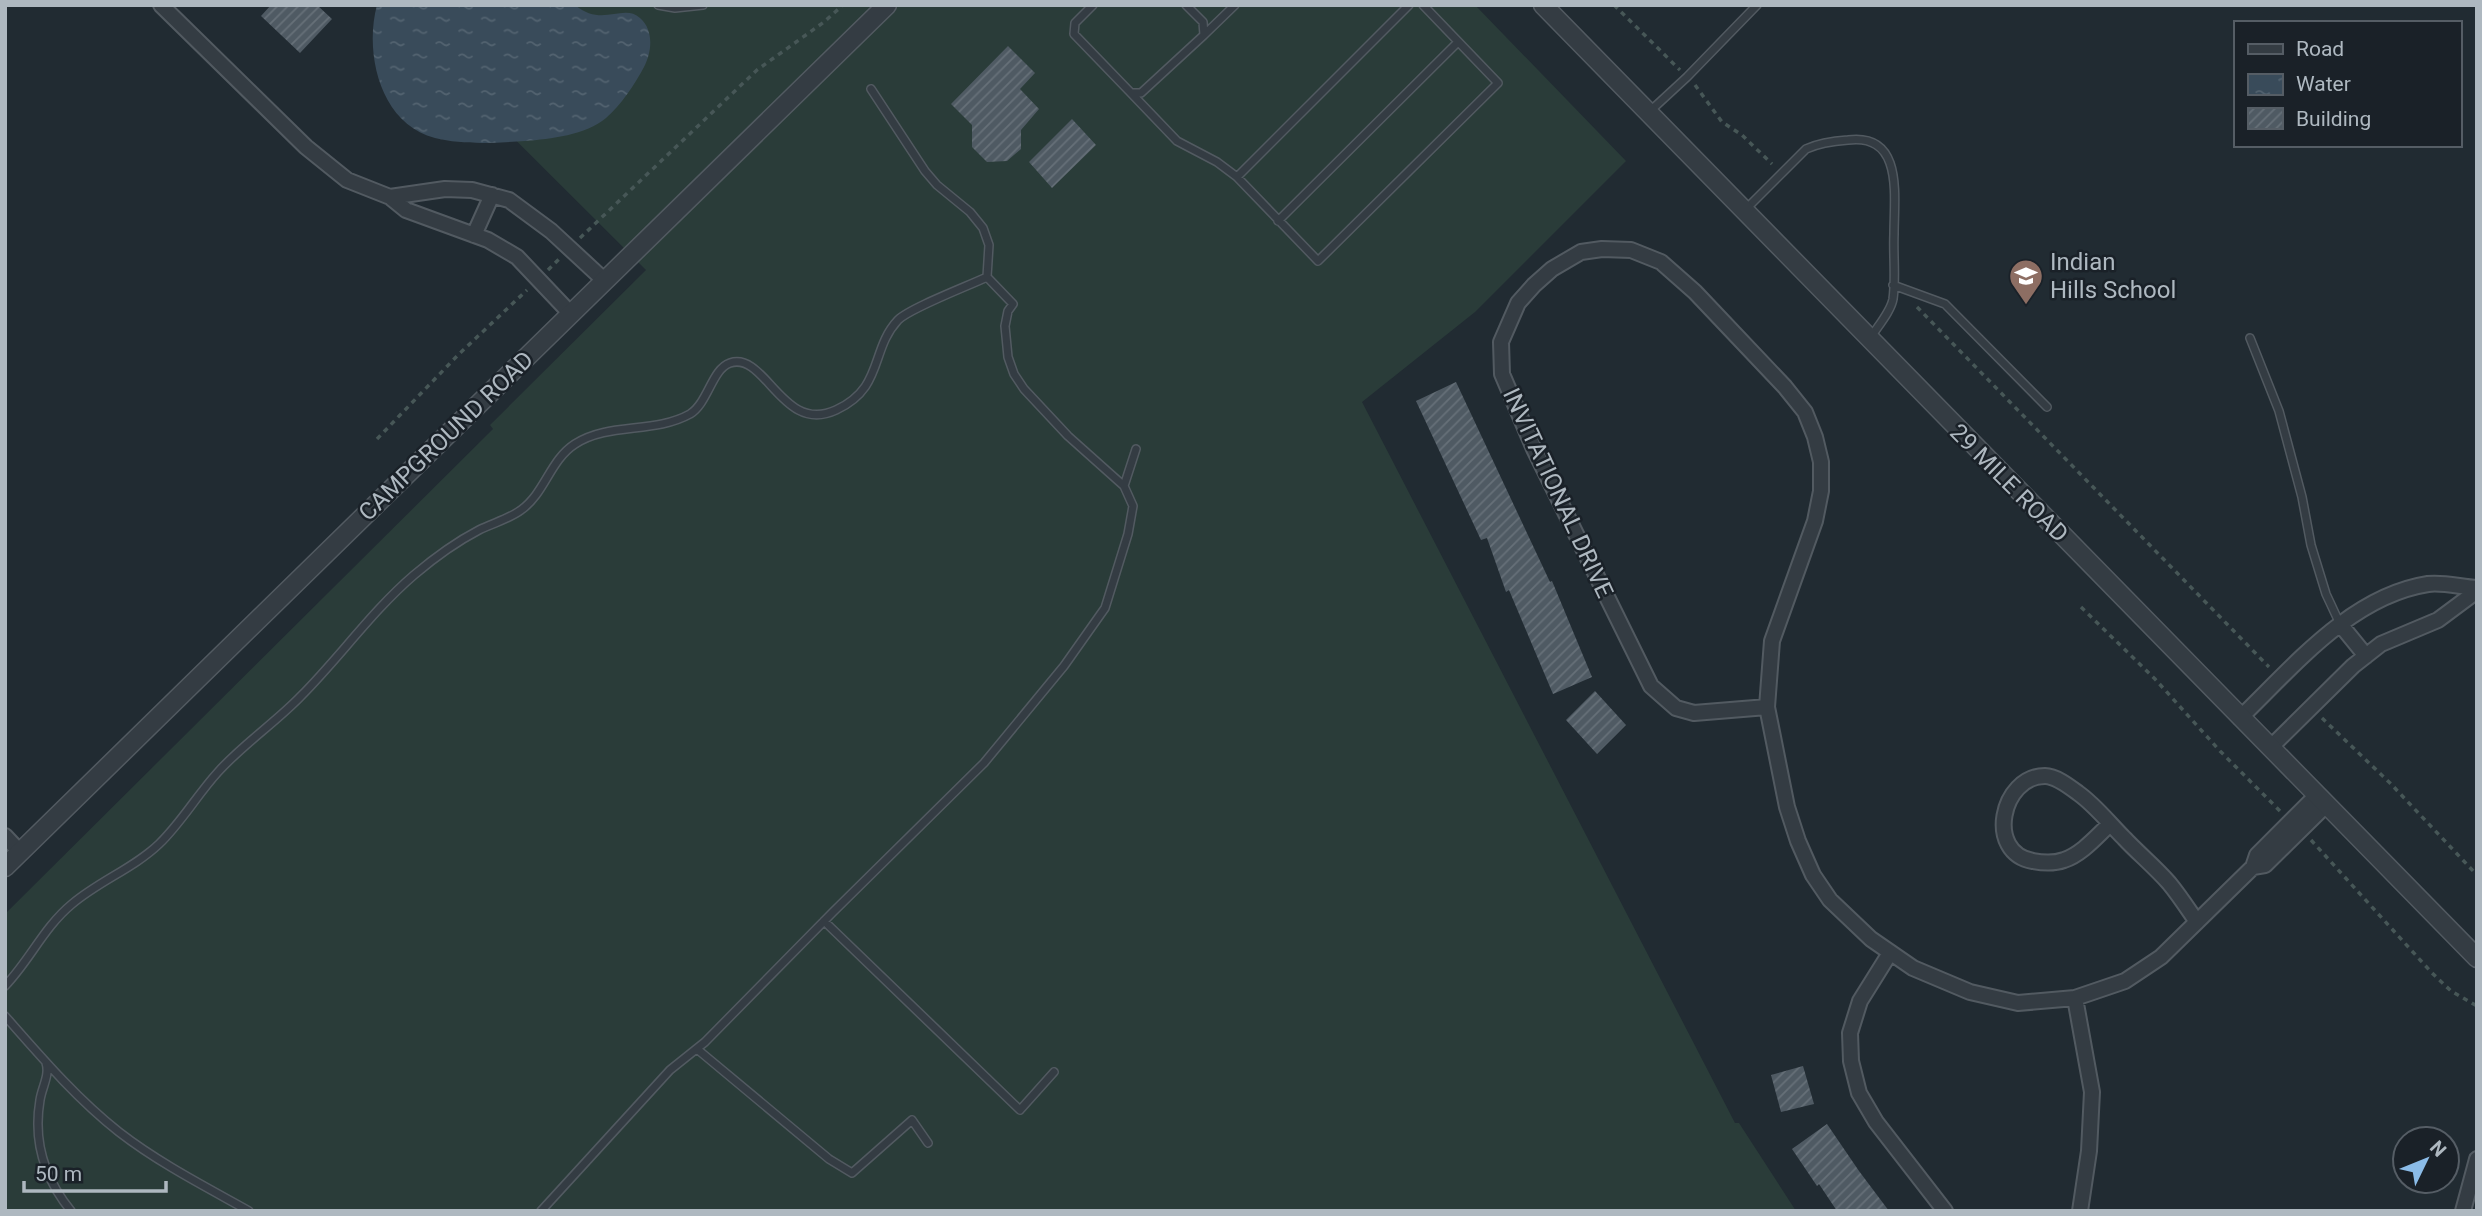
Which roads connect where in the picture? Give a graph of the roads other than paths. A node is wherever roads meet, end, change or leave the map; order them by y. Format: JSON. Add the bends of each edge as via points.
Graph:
{"nodes":[{"id":1,"x":161,"y":5,"type":"edge"},
{"id":2,"x":658,"y":5,"type":"edge"},
{"id":3,"x":703,"y":5,"type":"edge"},
{"id":4,"x":887,"y":5,"type":"edge"},
{"id":5,"x":1093,"y":5,"type":"edge"},
{"id":6,"x":1186,"y":5,"type":"edge"},
{"id":7,"x":1235,"y":5,"type":"edge"},
{"id":8,"x":1409,"y":5,"type":"edge"},
{"id":9,"x":1423,"y":5,"type":"edge"},
{"id":10,"x":1543,"y":5,"type":"edge"},
{"id":11,"x":1757,"y":5,"type":"edge"},
{"id":12,"x":1204,"y":35,"type":"junction"},
{"id":13,"x":1458,"y":42,"type":"junction"},
{"id":14,"x":871,"y":89,"type":"dead end"},
{"id":15,"x":1130,"y":93,"type":"junction"},
{"id":16,"x":1648,"y":113,"type":"junction"},
{"id":17,"x":1237,"y":177,"type":"junction"},
{"id":18,"x":492,"y":195,"type":"junction"},
{"id":19,"x":390,"y":197,"type":"junction"},
{"id":20,"x":1744,"y":212,"type":"junction"},
{"id":21,"x":1279,"y":221,"type":"junction"},
{"id":22,"x":474,"y":235,"type":"junction"},
{"id":23,"x":987,"y":277,"type":"junction"},
{"id":24,"x":605,"y":281,"type":"junction"},
{"id":25,"x":1893,"y":285,"type":"junction"},
{"id":26,"x":571,"y":314,"type":"junction"},
{"id":27,"x":2250,"y":338,"type":"dead end"},
{"id":28,"x":1869,"y":341,"type":"junction"},
{"id":29,"x":2047,"y":407,"type":"dead end"},
{"id":30,"x":1136,"y":449,"type":"dead end"},
{"id":31,"x":1124,"y":486,"type":"junction"},
{"id":32,"x":2477,"y":589,"type":"edge"},
{"id":33,"x":2340,"y":624,"type":"junction"},
{"id":34,"x":2366,"y":656,"type":"junction"},
{"id":35,"x":1767,"y":707,"type":"junction"},
{"id":36,"x":2241,"y":718,"type":"junction"},
{"id":37,"x":2270,"y":748,"type":"junction"},
{"id":38,"x":2322,"y":800,"type":"junction"},
{"id":39,"x":2110,"y":824,"type":"junction"},
{"id":40,"x":5,"y":836,"type":"edge"},
{"id":41,"x":20,"y":852,"type":"junction"},
{"id":42,"x":5,"y":867,"type":"edge"},
{"id":43,"x":824,"y":921,"type":"junction"},
{"id":44,"x":2197,"y":922,"type":"junction"},
{"id":45,"x":1890,"y":953,"type":"junction"},
{"id":46,"x":2477,"y":958,"type":"edge"},
{"id":47,"x":5,"y":986,"type":"edge"},
{"id":48,"x":2075,"y":998,"type":"junction"},
{"id":49,"x":5,"y":1016,"type":"edge"},
{"id":50,"x":697,"y":1049,"type":"junction"},
{"id":51,"x":44,"y":1059,"type":"junction"},
{"id":52,"x":1054,"y":1072,"type":"dead end"},
{"id":53,"x":928,"y":1143,"type":"dead end"},
{"id":54,"x":2477,"y":1159,"type":"edge"},
{"id":55,"x":71,"y":1211,"type":"edge"},
{"id":56,"x":249,"y":1211,"type":"edge"},
{"id":57,"x":541,"y":1211,"type":"edge"},
{"id":58,"x":1945,"y":1211,"type":"edge"},
{"id":59,"x":2080,"y":1211,"type":"edge"},
{"id":60,"x":2463,"y":1211,"type":"edge"}],
"edges":[{"from":1,"to":19,"type":"street","via":[[306,147],[347,180]]},
{"from":2,"to":3,"type":"lane"},
{"from":4,"to":24,"type":"street","name":"CAMPGROUND ROAD"},
{"from":5,"to":15,"type":"lane","via":[[1075,23],[1074,34]]},
{"from":6,"to":12,"type":"lane","via":[[1203,22]]},
{"from":7,"to":12,"type":"lane"},
{"from":8,"to":17,"type":"lane"},
{"from":9,"to":13,"type":"lane"},
{"from":10,"to":16,"type":"street","name":"29 MILE ROAD"},
{"from":11,"to":16,"type":"lane"},
{"from":12,"to":15,"type":"lane","via":[[1141,93]]},
{"from":13,"to":21,"type":"lane"},
{"from":13,"to":21,"type":"lane","via":[[1498,83],[1318,261]]},
{"from":14,"to":23,"type":"lane","via":[[925,172],[983,228],[989,245]]},
{"from":15,"to":17,"type":"lane","via":[[1167,133]]},
{"from":16,"to":20,"type":"street","name":"29 MILE ROAD"},
{"from":17,"to":21,"type":"lane"},
{"from":18,"to":19,"type":"street","via":[[444,189]]},
{"from":18,"to":22,"type":"street"},
{"from":18,"to":24,"type":"street","via":[[509,200],[551,231]]},
{"from":19,"to":22,"type":"street","via":[[407,210]]},
{"from":20,"to":25,"type":"lane","via":[[1806,149],[1853,139],[1873,141],[1890,158],[1895,195]]},
{"from":20,"to":28,"type":"street","name":"29 MILE ROAD"},
{"from":22,"to":26,"type":"street","via":[[517,257]]},
{"from":23,"to":31,"type":"lane","via":[[1013,304],[1005,326],[1014,374],[1068,436]]},
{"from":23,"to":47,"type":"lane","via":[[904,315],[890,333],[866,386],[836,410],[802,413],[752,368],[728,363],[701,403],[687,415],[650,427],[594,435],[575,444],[526,506],[465,538],[413,576],[299,699],[223,766],[162,842],[55,919]]},
{"from":24,"to":26,"type":"street","name":"CAMPGROUND ROAD"},
{"from":25,"to":28,"type":"lane","via":[[1892,302]]},
{"from":25,"to":29,"type":"lane","via":[[1945,304]]},
{"from":26,"to":41,"type":"street","name":"CAMPGROUND ROAD"},
{"from":27,"to":33,"type":"lane","via":[[2283,424],[2311,545]]},
{"from":28,"to":36,"type":"street","name":"29 MILE ROAD"},
{"from":30,"to":31,"type":"lane"},
{"from":31,"to":43,"type":"lane","via":[[1133,506],[1128,534],[1111,592],[1095,624],[984,763]]},
{"from":32,"to":33,"type":"street","via":[[2430,584],[2402,591],[2369,603]]},
{"from":32,"to":34,"type":"street","via":[[2438,620],[2381,644]]},
{"from":33,"to":34,"type":"street"},
{"from":33,"to":36,"type":"street"},
{"from":34,"to":37,"type":"street"},
{"from":35,"to":35,"type":"street","name":"INVITATIONAL DRIVE","via":[[1772,641],[1815,521],[1821,491],[1821,462],[1805,412],[1695,292],[1661,262],[1631,250],[1581,253],[1552,269],[1518,303],[1501,342],[1502,374],[1651,686],[1676,708],[1694,713]]},
{"from":35,"to":45,"type":"street","name":"INVITATIONAL DRIVE","via":[[1787,807],[1813,875],[1830,900]]},
{"from":36,"to":37,"type":"street","name":"29 MILE ROAD"},
{"from":37,"to":38,"type":"street","name":"29 MILE ROAD"},
{"from":38,"to":44,"type":"street","name":"INVITATIONAL DRIVE","via":[[2265,864],[2253,867]]},
{"from":38,"to":46,"type":"street","name":"29 MILE ROAD"},
{"from":39,"to":39,"type":"street","via":[[2080,794],[2046,776],[2029,780],[2003,814],[2010,849],[2024,859],[2047,863],[2066,860]]},
{"from":39,"to":44,"type":"street","via":[[2169,883]]},
{"from":40,"to":41,"type":"street"},
{"from":41,"to":42,"type":"street","name":"CAMPGROUND ROAD"},
{"from":43,"to":50,"type":"lane"},
{"from":43,"to":52,"type":"lane","via":[[1020,1110]]},
{"from":44,"to":48,"type":"street","name":"INVITATIONAL DRIVE","via":[[2141,972]]},
{"from":45,"to":48,"type":"street","name":"INVITATIONAL DRIVE","via":[[1970,992],[2018,1003]]},
{"from":45,"to":58,"type":"street","via":[[1860,1001],[1850,1033],[1851,1061],[1859,1093],[1877,1122]]},
{"from":48,"to":59,"type":"street","via":[[2092,1092],[2090,1151]]},
{"from":49,"to":51,"type":"lane"},
{"from":50,"to":53,"type":"lane","via":[[852,1173],[912,1120]]},
{"from":50,"to":57,"type":"lane","via":[[670,1070]]},
{"from":51,"to":55,"type":"lane","via":[[48,1074],[42,1088],[38,1141],[48,1174]]},
{"from":51,"to":56,"type":"lane","via":[[119,1132]]},
{"from":54,"to":60,"type":"street"}]}
